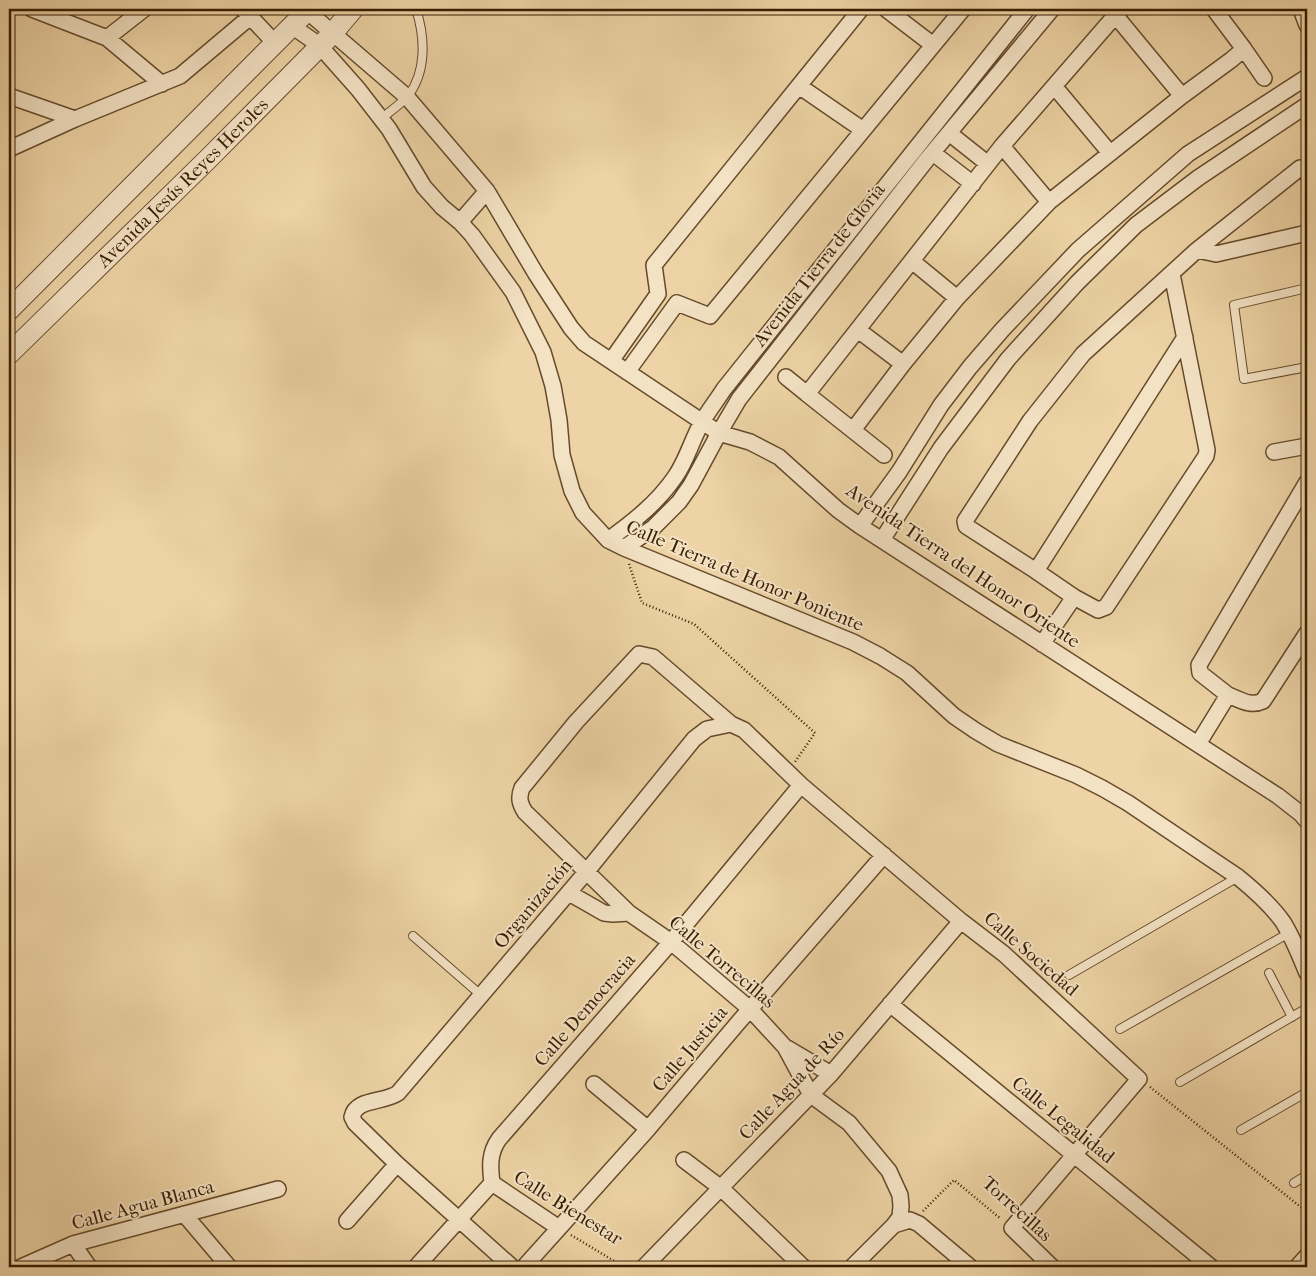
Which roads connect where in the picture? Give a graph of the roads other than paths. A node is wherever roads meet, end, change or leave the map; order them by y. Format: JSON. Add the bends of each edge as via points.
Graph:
{"nodes":[{"id":1,"x":32,"y":9,"type":"edge"},
{"id":2,"x":144,"y":9,"type":"edge"},
{"id":3,"x":353,"y":9,"type":"edge"},
{"id":4,"x":416,"y":9,"type":"edge"},
{"id":5,"x":861,"y":9,"type":"edge"},
{"id":6,"x":886,"y":9,"type":"edge"},
{"id":7,"x":963,"y":9,"type":"edge"},
{"id":8,"x":1027,"y":9,"type":"edge"},
{"id":9,"x":1052,"y":9,"type":"edge"},
{"id":10,"x":1214,"y":9,"type":"edge"},
{"id":11,"x":1301,"y":9,"type":"edge"},
{"id":12,"x":308,"y":10,"type":"edge"},
{"id":13,"x":1118,"y":12,"type":"edge"},
{"id":14,"x":246,"y":13,"type":"edge"},
{"id":15,"x":1307,"y":25,"type":"edge"},
{"id":16,"x":292,"y":26,"type":"junction"},
{"id":17,"x":107,"y":38,"type":"junction"},
{"id":18,"x":325,"y":39,"type":"junction"},
{"id":19,"x":274,"y":43,"type":"junction"},
{"id":20,"x":933,"y":45,"type":"junction"},
{"id":21,"x":1244,"y":49,"type":"junction"},
{"id":22,"x":1307,"y":77,"type":"edge"},
{"id":23,"x":1264,"y":78,"type":"dead end"},
{"id":24,"x":162,"y":84,"type":"junction"},
{"id":25,"x":799,"y":86,"type":"junction"},
{"id":26,"x":1054,"y":86,"type":"junction"},
{"id":27,"x":9,"y":96,"type":"edge"},
{"id":28,"x":1182,"y":96,"type":"junction"},
{"id":29,"x":407,"y":97,"type":"junction"},
{"id":30,"x":1307,"y":105,"type":"edge"},
{"id":31,"x":75,"y":119,"type":"junction"},
{"id":32,"x":381,"y":119,"type":"junction"},
{"id":33,"x":863,"y":130,"type":"junction"},
{"id":34,"x":949,"y":133,"type":"junction"},
{"id":35,"x":1002,"y":146,"type":"junction"},
{"id":36,"x":9,"y":149,"type":"edge"},
{"id":37,"x":933,"y":153,"type":"junction"},
{"id":38,"x":1110,"y":153,"type":"junction"},
{"id":39,"x":988,"y":164,"type":"junction"},
{"id":40,"x":1307,"y":172,"type":"edge"},
{"id":41,"x":972,"y":184,"type":"junction"},
{"id":42,"x":487,"y":191,"type":"junction"},
{"id":43,"x":1048,"y":202,"type":"junction"},
{"id":44,"x":460,"y":222,"type":"junction"},
{"id":45,"x":1307,"y":233,"type":"edge"},
{"id":46,"x":1197,"y":250,"type":"junction"},
{"id":47,"x":912,"y":261,"type":"junction"},
{"id":48,"x":1172,"y":274,"type":"junction"},
{"id":49,"x":1307,"y":288,"type":"edge"},
{"id":50,"x":957,"y":298,"type":"junction"},
{"id":51,"x":9,"y":310,"type":"edge"},
{"id":52,"x":858,"y":330,"type":"junction"},
{"id":53,"x":1185,"y":337,"type":"junction"},
{"id":54,"x":9,"y":354,"type":"edge"},
{"id":55,"x":611,"y":361,"type":"junction"},
{"id":56,"x":903,"y":364,"type":"junction"},
{"id":57,"x":1307,"y":367,"type":"edge"},
{"id":58,"x":627,"y":372,"type":"junction"},
{"id":59,"x":786,"y":377,"type":"dead end"},
{"id":60,"x":808,"y":394,"type":"junction"},
{"id":61,"x":702,"y":422,"type":"junction"},
{"id":62,"x":854,"y":430,"type":"junction"},
{"id":63,"x":719,"y":433,"type":"junction"},
{"id":64,"x":1307,"y":446,"type":"edge"},
{"id":65,"x":1274,"y":452,"type":"dead end"},
{"id":66,"x":884,"y":455,"type":"dead end"},
{"id":67,"x":1307,"y":482,"type":"edge"},
{"id":68,"x":860,"y":526,"type":"junction"},
{"id":69,"x":608,"y":540,"type":"junction"},
{"id":70,"x":882,"y":540,"type":"junction"},
{"id":71,"x":624,"y":548,"type":"junction"},
{"id":72,"x":1036,"y":571,"type":"junction"},
{"id":73,"x":1074,"y":597,"type":"junction"},
{"id":74,"x":1307,"y":633,"type":"edge"},
{"id":75,"x":1042,"y":644,"type":"junction"},
{"id":76,"x":1228,"y":695,"type":"junction"},
{"id":77,"x":731,"y":724,"type":"junction"},
{"id":78,"x":1198,"y":744,"type":"junction"},
{"id":79,"x":801,"y":784,"type":"junction"},
{"id":80,"x":519,"y":801,"type":"joint"},
{"id":81,"x":1307,"y":821,"type":"edge"},
{"id":82,"x":884,"y":855,"type":"junction"},
{"id":83,"x":587,"y":871,"type":"junction"},
{"id":84,"x":1238,"y":877,"type":"junction"},
{"id":85,"x":569,"y":893,"type":"junction"},
{"id":86,"x":629,"y":913,"type":"junction"},
{"id":87,"x":961,"y":921,"type":"junction"},
{"id":88,"x":1289,"y":933,"type":"junction"},
{"id":89,"x":413,"y":936,"type":"dead end"},
{"id":90,"x":671,"y":942,"type":"junction"},
{"id":91,"x":1307,"y":972,"type":"edge"},
{"id":92,"x":1269,"y":973,"type":"dead end"},
{"id":93,"x":1069,"y":975,"type":"dead end"},
{"id":94,"x":482,"y":996,"type":"junction"},
{"id":95,"x":890,"y":1004,"type":"junction"},
{"id":96,"x":1307,"y":1008,"type":"edge"},
{"id":97,"x":750,"y":1009,"type":"junction"},
{"id":98,"x":1292,"y":1017,"type":"junction"},
{"id":99,"x":1120,"y":1029,"type":"dead end"},
{"id":100,"x":785,"y":1047,"type":"junction"},
{"id":101,"x":831,"y":1074,"type":"junction"},
{"id":102,"x":1180,"y":1082,"type":"dead end"},
{"id":103,"x":594,"y":1084,"type":"dead end"},
{"id":104,"x":1307,"y":1092,"type":"edge"},
{"id":105,"x":811,"y":1095,"type":"junction"},
{"id":106,"x":648,"y":1129,"type":"junction"},
{"id":107,"x":1241,"y":1130,"type":"dead end"},
{"id":108,"x":1073,"y":1154,"type":"junction"},
{"id":109,"x":684,"y":1160,"type":"dead end"},
{"id":110,"x":397,"y":1164,"type":"junction"},
{"id":111,"x":1307,"y":1175,"type":"edge"},
{"id":112,"x":492,"y":1183,"type":"junction"},
{"id":113,"x":1294,"y":1183,"type":"dead end"},
{"id":114,"x":721,"y":1188,"type":"junction"},
{"id":115,"x":278,"y":1189,"type":"dead end"},
{"id":116,"x":184,"y":1214,"type":"junction"},
{"id":117,"x":458,"y":1219,"type":"junction"},
{"id":118,"x":347,"y":1221,"type":"dead end"},
{"id":119,"x":894,"y":1225,"type":"junction"},
{"id":120,"x":559,"y":1228,"type":"junction"},
{"id":121,"x":73,"y":1244,"type":"junction"},
{"id":122,"x":1307,"y":1256,"type":"edge"},
{"id":123,"x":21,"y":1267,"type":"edge"},
{"id":124,"x":88,"y":1267,"type":"edge"},
{"id":125,"x":229,"y":1267,"type":"edge"},
{"id":126,"x":416,"y":1267,"type":"edge"},
{"id":127,"x":512,"y":1267,"type":"edge"},
{"id":128,"x":524,"y":1267,"type":"edge"},
{"id":129,"x":644,"y":1267,"type":"edge"},
{"id":130,"x":803,"y":1267,"type":"edge"},
{"id":131,"x":852,"y":1267,"type":"edge"},
{"id":132,"x":970,"y":1267,"type":"edge"},
{"id":133,"x":1052,"y":1267,"type":"edge"},
{"id":134,"x":1211,"y":1267,"type":"edge"},
{"id":135,"x":1297,"y":1267,"type":"edge"}],
"edges":[{"from":1,"to":17,"type":"street"},
{"from":2,"to":17,"type":"street"},
{"from":3,"to":18,"type":"street","name":"Avenida Jesús Reyes Heroles"},
{"from":4,"to":29,"type":"lane","via":[[423,52],[415,83]]},
{"from":5,"to":25,"type":"street"},
{"from":6,"to":20,"type":"street"},
{"from":7,"to":20,"type":"street"},
{"from":8,"to":61,"type":"street","name":"Avenida Tierra de Gloria","via":[[724,389]]},
{"from":9,"to":34,"type":"street","name":"Avenida Tierra de Gloria"},
{"from":10,"to":21,"type":"street"},
{"from":11,"to":15,"type":"street"},
{"from":12,"to":16,"type":"street","name":"Avenida Jesús Reyes Heroles"},
{"from":12,"to":18,"type":"street","name":"Avenida Tierra del Honor Oriente"},
{"from":13,"to":26,"type":"street"},
{"from":13,"to":28,"type":"street"},
{"from":14,"to":19,"type":"street"},
{"from":14,"to":24,"type":"street","via":[[189,70]]},
{"from":16,"to":18,"type":"street","name":"Calle Tierra de Honor Poniente"},
{"from":16,"to":19,"type":"street","name":"Avenida Jesús Reyes Heroles"},
{"from":17,"to":24,"type":"street"},
{"from":18,"to":29,"type":"street","name":"Avenida Tierra del Honor Oriente"},
{"from":18,"to":32,"type":"street","name":"Calle Tierra de Honor Poniente"},
{"from":18,"to":54,"type":"street","name":"Avenida Jesús Reyes Heroles"},
{"from":19,"to":51,"type":"street","name":"Avenida Jesús Reyes Heroles"},
{"from":20,"to":33,"type":"street"},
{"from":21,"to":23,"type":"street"},
{"from":21,"to":28,"type":"street"},
{"from":22,"to":68,"type":"street","via":[[1188,154],[1078,250],[970,367],[941,404],[899,472]]},
{"from":24,"to":31,"type":"street"},
{"from":25,"to":33,"type":"street"},
{"from":25,"to":55,"type":"street","via":[[654,265],[658,294]]},
{"from":26,"to":35,"type":"street"},
{"from":26,"to":38,"type":"street"},
{"from":27,"to":31,"type":"street"},
{"from":28,"to":38,"type":"street"},
{"from":29,"to":32,"type":"lane"},
{"from":29,"to":42,"type":"street","name":"Avenida Tierra del Honor Oriente"},
{"from":30,"to":70,"type":"street","via":[[1198,178],[1136,225],[1077,283],[1008,359],[974,403],[940,448]]},
{"from":31,"to":36,"type":"street"},
{"from":32,"to":44,"type":"street","name":"Calle Tierra de Honor Poniente","via":[[424,188]]},
{"from":33,"to":58,"type":"street","via":[[710,316],[677,303]]},
{"from":34,"to":37,"type":"street","name":"Avenida Tierra de Gloria"},
{"from":34,"to":39,"type":"street"},
{"from":35,"to":39,"type":"street"},
{"from":35,"to":43,"type":"street"},
{"from":37,"to":41,"type":"street"},
{"from":37,"to":63,"type":"street","name":"Avenida Tierra de Gloria","via":[[746,392]]},
{"from":38,"to":43,"type":"street"},
{"from":39,"to":41,"type":"street"},
{"from":40,"to":46,"type":"street","via":[[1300,168]]},
{"from":41,"to":47,"type":"street"},
{"from":42,"to":44,"type":"street"},
{"from":42,"to":55,"type":"street","name":"Avenida Tierra del Honor Oriente","via":[[577,336]]},
{"from":43,"to":50,"type":"street"},
{"from":44,"to":69,"type":"street","name":"Calle Tierra de Honor Poniente","via":[[513,292],[543,352],[554,386],[562,455],[572,491],[583,513]]},
{"from":45,"to":46,"type":"street","via":[[1216,254]]},
{"from":46,"to":48,"type":"street"},
{"from":47,"to":50,"type":"street"},
{"from":47,"to":52,"type":"street"},
{"from":48,"to":53,"type":"street"},
{"from":48,"to":72,"type":"street","via":[[1082,354],[1030,421],[965,521],[966,526]]},
{"from":49,"to":57,"type":"lane","via":[[1234,305],[1244,380]]},
{"from":50,"to":56,"type":"street"},
{"from":52,"to":56,"type":"street"},
{"from":52,"to":60,"type":"street"},
{"from":53,"to":72,"type":"street"},
{"from":53,"to":73,"type":"street","via":[[1208,450],[1206,456],[1106,607],[1098,610]]},
{"from":55,"to":58,"type":"street","name":"Avenida Tierra del Honor Oriente"},
{"from":56,"to":62,"type":"street"},
{"from":58,"to":61,"type":"street","name":"Avenida Tierra del Honor Oriente"},
{"from":59,"to":60,"type":"street"},
{"from":60,"to":62,"type":"street"},
{"from":61,"to":63,"type":"street","name":"Avenida Tierra del Honor Oriente"},
{"from":61,"to":69,"type":"street","name":"Avenida Tierra de Gloria","via":[[675,476],[656,501]]},
{"from":62,"to":66,"type":"street"},
{"from":63,"to":68,"type":"street","name":"Avenida Tierra del Honor Oriente","via":[[750,442],[779,457]]},
{"from":63,"to":71,"type":"street","name":"Avenida Tierra de Gloria","via":[[680,502],[653,528]]},
{"from":64,"to":65,"type":"street"},
{"from":67,"to":76,"type":"street","via":[[1198,665],[1200,673]]},
{"from":68,"to":70,"type":"street","name":"Avenida Tierra del Honor Oriente"},
{"from":69,"to":71,"type":"street","name":"Calle Tierra de Honor Poniente"},
{"from":70,"to":75,"type":"street","name":"Avenida Tierra del Honor Oriente"},
{"from":71,"to":84,"type":"street","name":"Calle Tierra de Honor Poniente","via":[[880,656],[907,672],[954,716],[984,736],[1102,788]]},
{"from":72,"to":73,"type":"street"},
{"from":73,"to":75,"type":"street"},
{"from":74,"to":76,"type":"street","via":[[1263,701],[1256,704]]},
{"from":75,"to":78,"type":"street","name":"Avenida Tierra del Honor Oriente"},
{"from":76,"to":78,"type":"street"},
{"from":77,"to":79,"type":"street","name":"Calle Sociedad","via":[[744,730]]},
{"from":77,"to":80,"type":"street","name":"Calle Sociedad","via":[[653,657],[639,654],[576,722],[522,788]]},
{"from":77,"to":83,"type":"street","name":"Organización","via":[[707,729],[694,739]]},
{"from":78,"to":81,"type":"street","name":"Avenida Tierra del Honor Oriente","via":[[1278,796]]},
{"from":79,"to":82,"type":"street","name":"Calle Sociedad"},
{"from":79,"to":90,"type":"street","name":"Calle Democracia"},
{"from":80,"to":83,"type":"street","name":"Calle Torrecillas","via":[[525,812]]},
{"from":82,"to":87,"type":"street","name":"Calle Sociedad"},
{"from":82,"to":97,"type":"street","name":"Calle Justicia"},
{"from":83,"to":85,"type":"street","name":"Organización"},
{"from":83,"to":86,"type":"street","name":"Calle Torrecillas"},
{"from":84,"to":88,"type":"street","name":"Calle Tierra de Honor Poniente","via":[[1271,908]]},
{"from":84,"to":93,"type":"lane"},
{"from":85,"to":86,"type":"street","via":[[604,912]]},
{"from":85,"to":94,"type":"street","name":"Organización"},
{"from":86,"to":90,"type":"street","name":"Calle Torrecillas"},
{"from":87,"to":95,"type":"street","name":"Calle Agua de Río"},
{"from":87,"to":108,"type":"street","name":"Calle Sociedad","via":[[1004,954],[1139,1078]]},
{"from":88,"to":91,"type":"street","name":"Calle Tierra de Honor Poniente"},
{"from":88,"to":99,"type":"lane"},
{"from":89,"to":94,"type":"lane"},
{"from":90,"to":97,"type":"street","name":"Calle Torrecillas"},
{"from":90,"to":112,"type":"street","name":"Calle Democracia","via":[[498,1139],[491,1156]]},
{"from":92,"to":98,"type":"lane"},
{"from":94,"to":110,"type":"street","name":"Organización","via":[[398,1093],[356,1111],[355,1123]]},
{"from":95,"to":101,"type":"street","name":"Calle Agua de Río"},
{"from":95,"to":108,"type":"street","name":"Calle Legalidad"},
{"from":96,"to":98,"type":"lane"},
{"from":97,"to":100,"type":"street","name":"Calle Torrecillas"},
{"from":97,"to":106,"type":"street","name":"Calle Justicia"},
{"from":98,"to":102,"type":"lane"},
{"from":100,"to":101,"type":"street","name":"Calle Torrecillas"},
{"from":100,"to":105,"type":"street","name":"Calle Torrecillas"},
{"from":101,"to":105,"type":"street","name":"Calle Agua de Río"},
{"from":103,"to":106,"type":"street"},
{"from":104,"to":107,"type":"lane"},
{"from":105,"to":114,"type":"street","name":"Calle Agua de Río"},
{"from":105,"to":119,"type":"street","name":"Calle Torrecillas","via":[[849,1123],[889,1171],[902,1206]]},
{"from":106,"to":120,"type":"street","name":"Calle Justicia"},
{"from":108,"to":133,"type":"street","name":"Torrecillas","via":[[1012,1228]]},
{"from":108,"to":134,"type":"street","name":"Calle Legalidad"},
{"from":109,"to":114,"type":"street"},
{"from":110,"to":117,"type":"street"},
{"from":110,"to":118,"type":"street"},
{"from":111,"to":113,"type":"lane"},
{"from":112,"to":117,"type":"street"},
{"from":112,"to":120,"type":"street","name":"Calle Bienestar"},
{"from":114,"to":129,"type":"street","name":"Calle Agua de Río"},
{"from":114,"to":130,"type":"street"},
{"from":115,"to":116,"type":"street","name":"Calle Agua Blanca"},
{"from":116,"to":121,"type":"street","name":"Calle Agua Blanca"},
{"from":116,"to":125,"type":"street"},
{"from":117,"to":126,"type":"street"},
{"from":117,"to":127,"type":"street"},
{"from":119,"to":131,"type":"street"},
{"from":119,"to":132,"type":"street","via":[[913,1220]]},
{"from":120,"to":128,"type":"street","name":"Calle Justicia"},
{"from":121,"to":123,"type":"street","name":"Calle Agua Blanca"},
{"from":121,"to":124,"type":"street"},
{"from":122,"to":135,"type":"street"}]}
